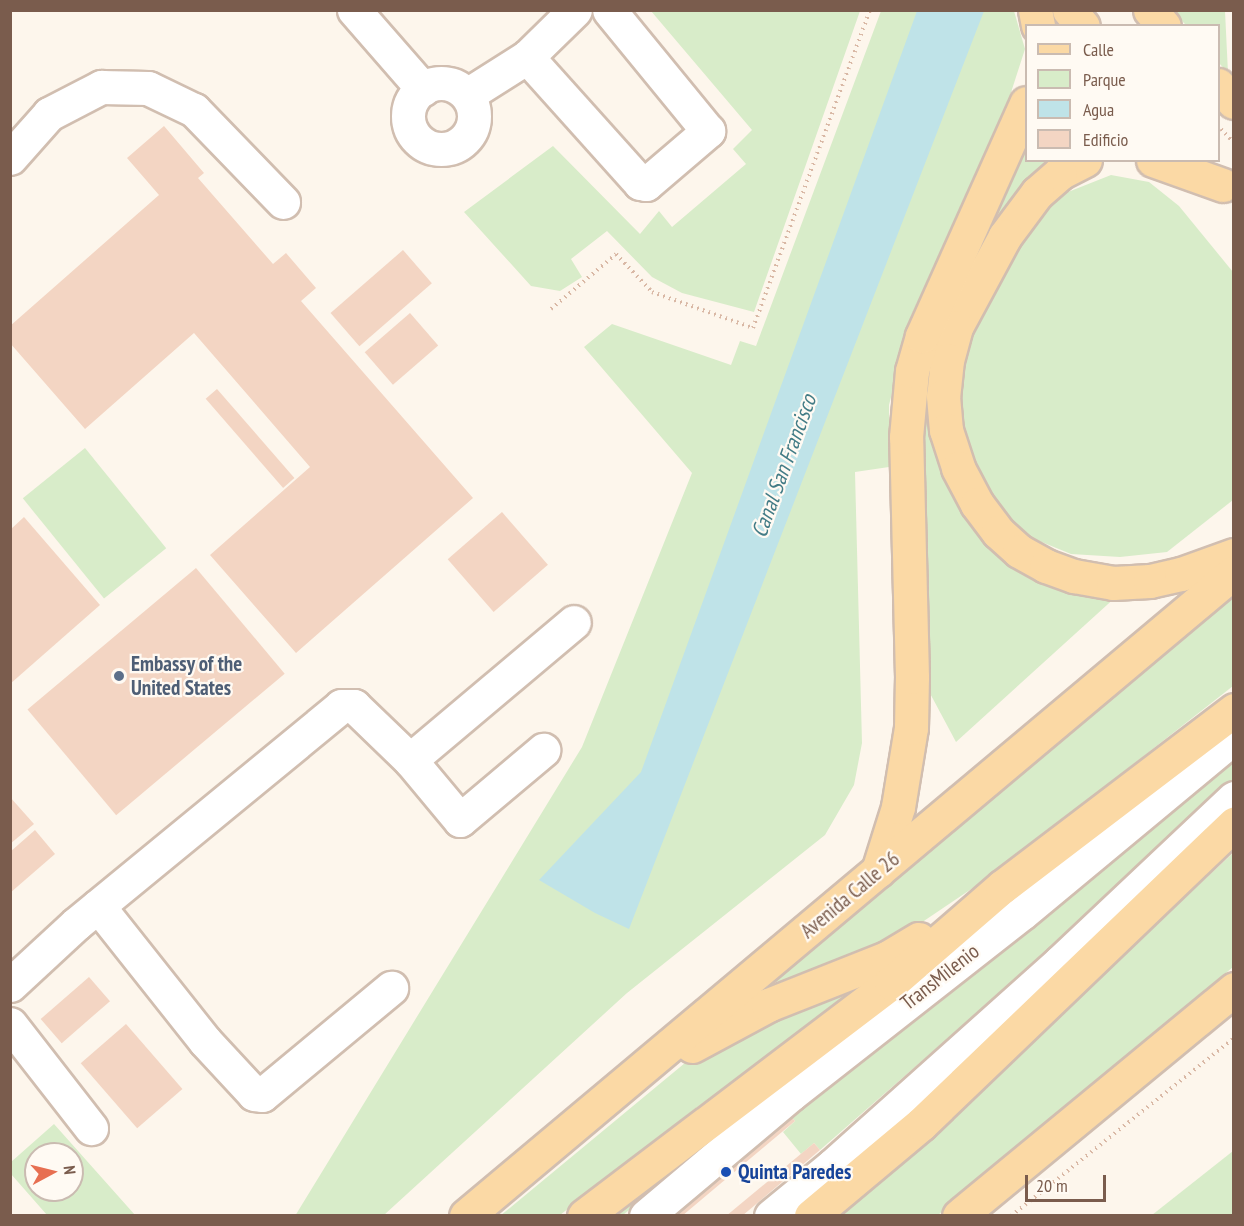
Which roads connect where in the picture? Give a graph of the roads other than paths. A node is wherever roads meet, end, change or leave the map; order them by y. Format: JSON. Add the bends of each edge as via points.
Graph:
{"nodes":[{"id":1,"x":354,"y":10,"type":"edge"},
{"id":2,"x":575,"y":10,"type":"edge"},
{"id":3,"x":609,"y":10,"type":"edge"},
{"id":4,"x":1069,"y":10,"type":"edge"},
{"id":5,"x":1150,"y":10,"type":"edge"},
{"id":6,"x":1081,"y":24,"type":"edge"},
{"id":7,"x":1162,"y":24,"type":"edge"},
{"id":8,"x":527,"y":57,"type":"junction"},
{"id":9,"x":1220,"y":87,"type":"edge"},
{"id":10,"x":423,"y":89,"type":"junction"},
{"id":11,"x":467,"y":96,"type":"junction"},
{"id":12,"x":1233,"y":102,"type":"edge"},
{"id":13,"x":1025,"y":105,"type":"edge"},
{"id":14,"x":10,"y":158,"type":"edge"},
{"id":15,"x":1081,"y":162,"type":"edge"},
{"id":16,"x":1158,"y":162,"type":"edge"},
{"id":17,"x":1204,"y":162,"type":"edge"},
{"id":18,"x":1228,"y":191,"type":"edge"},
{"id":19,"x":283,"y":202,"type":"dead end"},
{"id":20,"x":1233,"y":555,"type":"edge"},
{"id":21,"x":1233,"y":572,"type":"edge"},
{"id":22,"x":574,"y":622,"type":"dead end"},
{"id":23,"x":1233,"y":710,"type":"edge"},
{"id":24,"x":1233,"y":736,"type":"edge"},
{"id":25,"x":543,"y":750,"type":"dead end"},
{"id":26,"x":410,"y":760,"type":"junction"},
{"id":27,"x":1233,"y":798,"type":"edge"},
{"id":28,"x":1233,"y":824,"type":"edge"},
{"id":29,"x":878,"y":871,"type":"junction"},
{"id":30,"x":1002,"y":887,"type":"junction"},
{"id":31,"x":98,"y":906,"type":"junction"},
{"id":32,"x":10,"y":985,"type":"edge"},
{"id":33,"x":390,"y":988,"type":"dead end"},
{"id":34,"x":1233,"y":989,"type":"edge"},
{"id":35,"x":10,"y":1024,"type":"edge"},
{"id":36,"x":590,"y":1113,"type":"junction"},
{"id":37,"x":91,"y":1128,"type":"dead end"},
{"id":38,"x":466,"y":1215,"type":"edge"},
{"id":39,"x":585,"y":1215,"type":"edge"},
{"id":40,"x":646,"y":1215,"type":"edge"},
{"id":41,"x":771,"y":1215,"type":"edge"},
{"id":42,"x":811,"y":1215,"type":"edge"},
{"id":43,"x":959,"y":1215,"type":"edge"}],
"edges":[{"from":1,"to":10,"type":"lane"},
{"from":2,"to":8,"type":"lane"},
{"from":3,"to":8,"type":"lane","via":[[708,131],[646,184],[640,183]]},
{"from":4,"to":6,"type":"main road"},
{"from":5,"to":7,"type":"main road"},
{"from":8,"to":11,"type":"lane"},
{"from":9,"to":12,"type":"main road"},
{"from":10,"to":11,"type":"lane","via":[[446,83]]},
{"from":10,"to":11,"type":"lane","via":[[409,110],[410,123],[415,135],[436,149],[450,148],[470,132],[473,107]]},
{"from":13,"to":29,"type":"main road","via":[[922,336],[912,371],[906,437],[911,728],[898,807]]},
{"from":14,"to":19,"type":"lane","via":[[49,114],[101,87],[148,88],[194,110]]},
{"from":15,"to":20,"type":"main road","via":[[1060,173],[1037,193],[1005,236],[956,327],[943,396],[946,430],[958,468],[977,504],[998,531],[1046,566],[1074,576],[1113,583],[1150,581]]},
{"from":16,"to":18,"type":"main road"},
{"from":17,"to":18,"type":"main road"},
{"from":21,"to":29,"type":"main road","name":"Avenida Calle 26"},
{"from":22,"to":26,"type":"lane"},
{"from":23,"to":30,"type":"main road"},
{"from":24,"to":40,"type":"lane","name":"TransMilenio","via":[[1022,913],[791,1094]]},
{"from":25,"to":26,"type":"lane","via":[[460,820]]},
{"from":26,"to":31,"type":"lane","via":[[354,706],[341,706]]},
{"from":27,"to":41,"type":"lane","via":[[1060,962],[833,1165]]},
{"from":28,"to":42,"type":"main road","via":[[921,1124]]},
{"from":29,"to":36,"type":"main road","name":"Avenida Calle 26"},
{"from":30,"to":36,"type":"main road","via":[[887,958],[768,1005],[691,1047]]},
{"from":30,"to":39,"type":"main road","via":[[891,982]]},
{"from":31,"to":32,"type":"lane"},
{"from":31,"to":33,"type":"lane","via":[[205,1041],[254,1094],[262,1095]]},
{"from":34,"to":43,"type":"main road"},
{"from":35,"to":37,"type":"lane"},
{"from":36,"to":38,"type":"main road","name":"Avenida Calle 26"}]}
